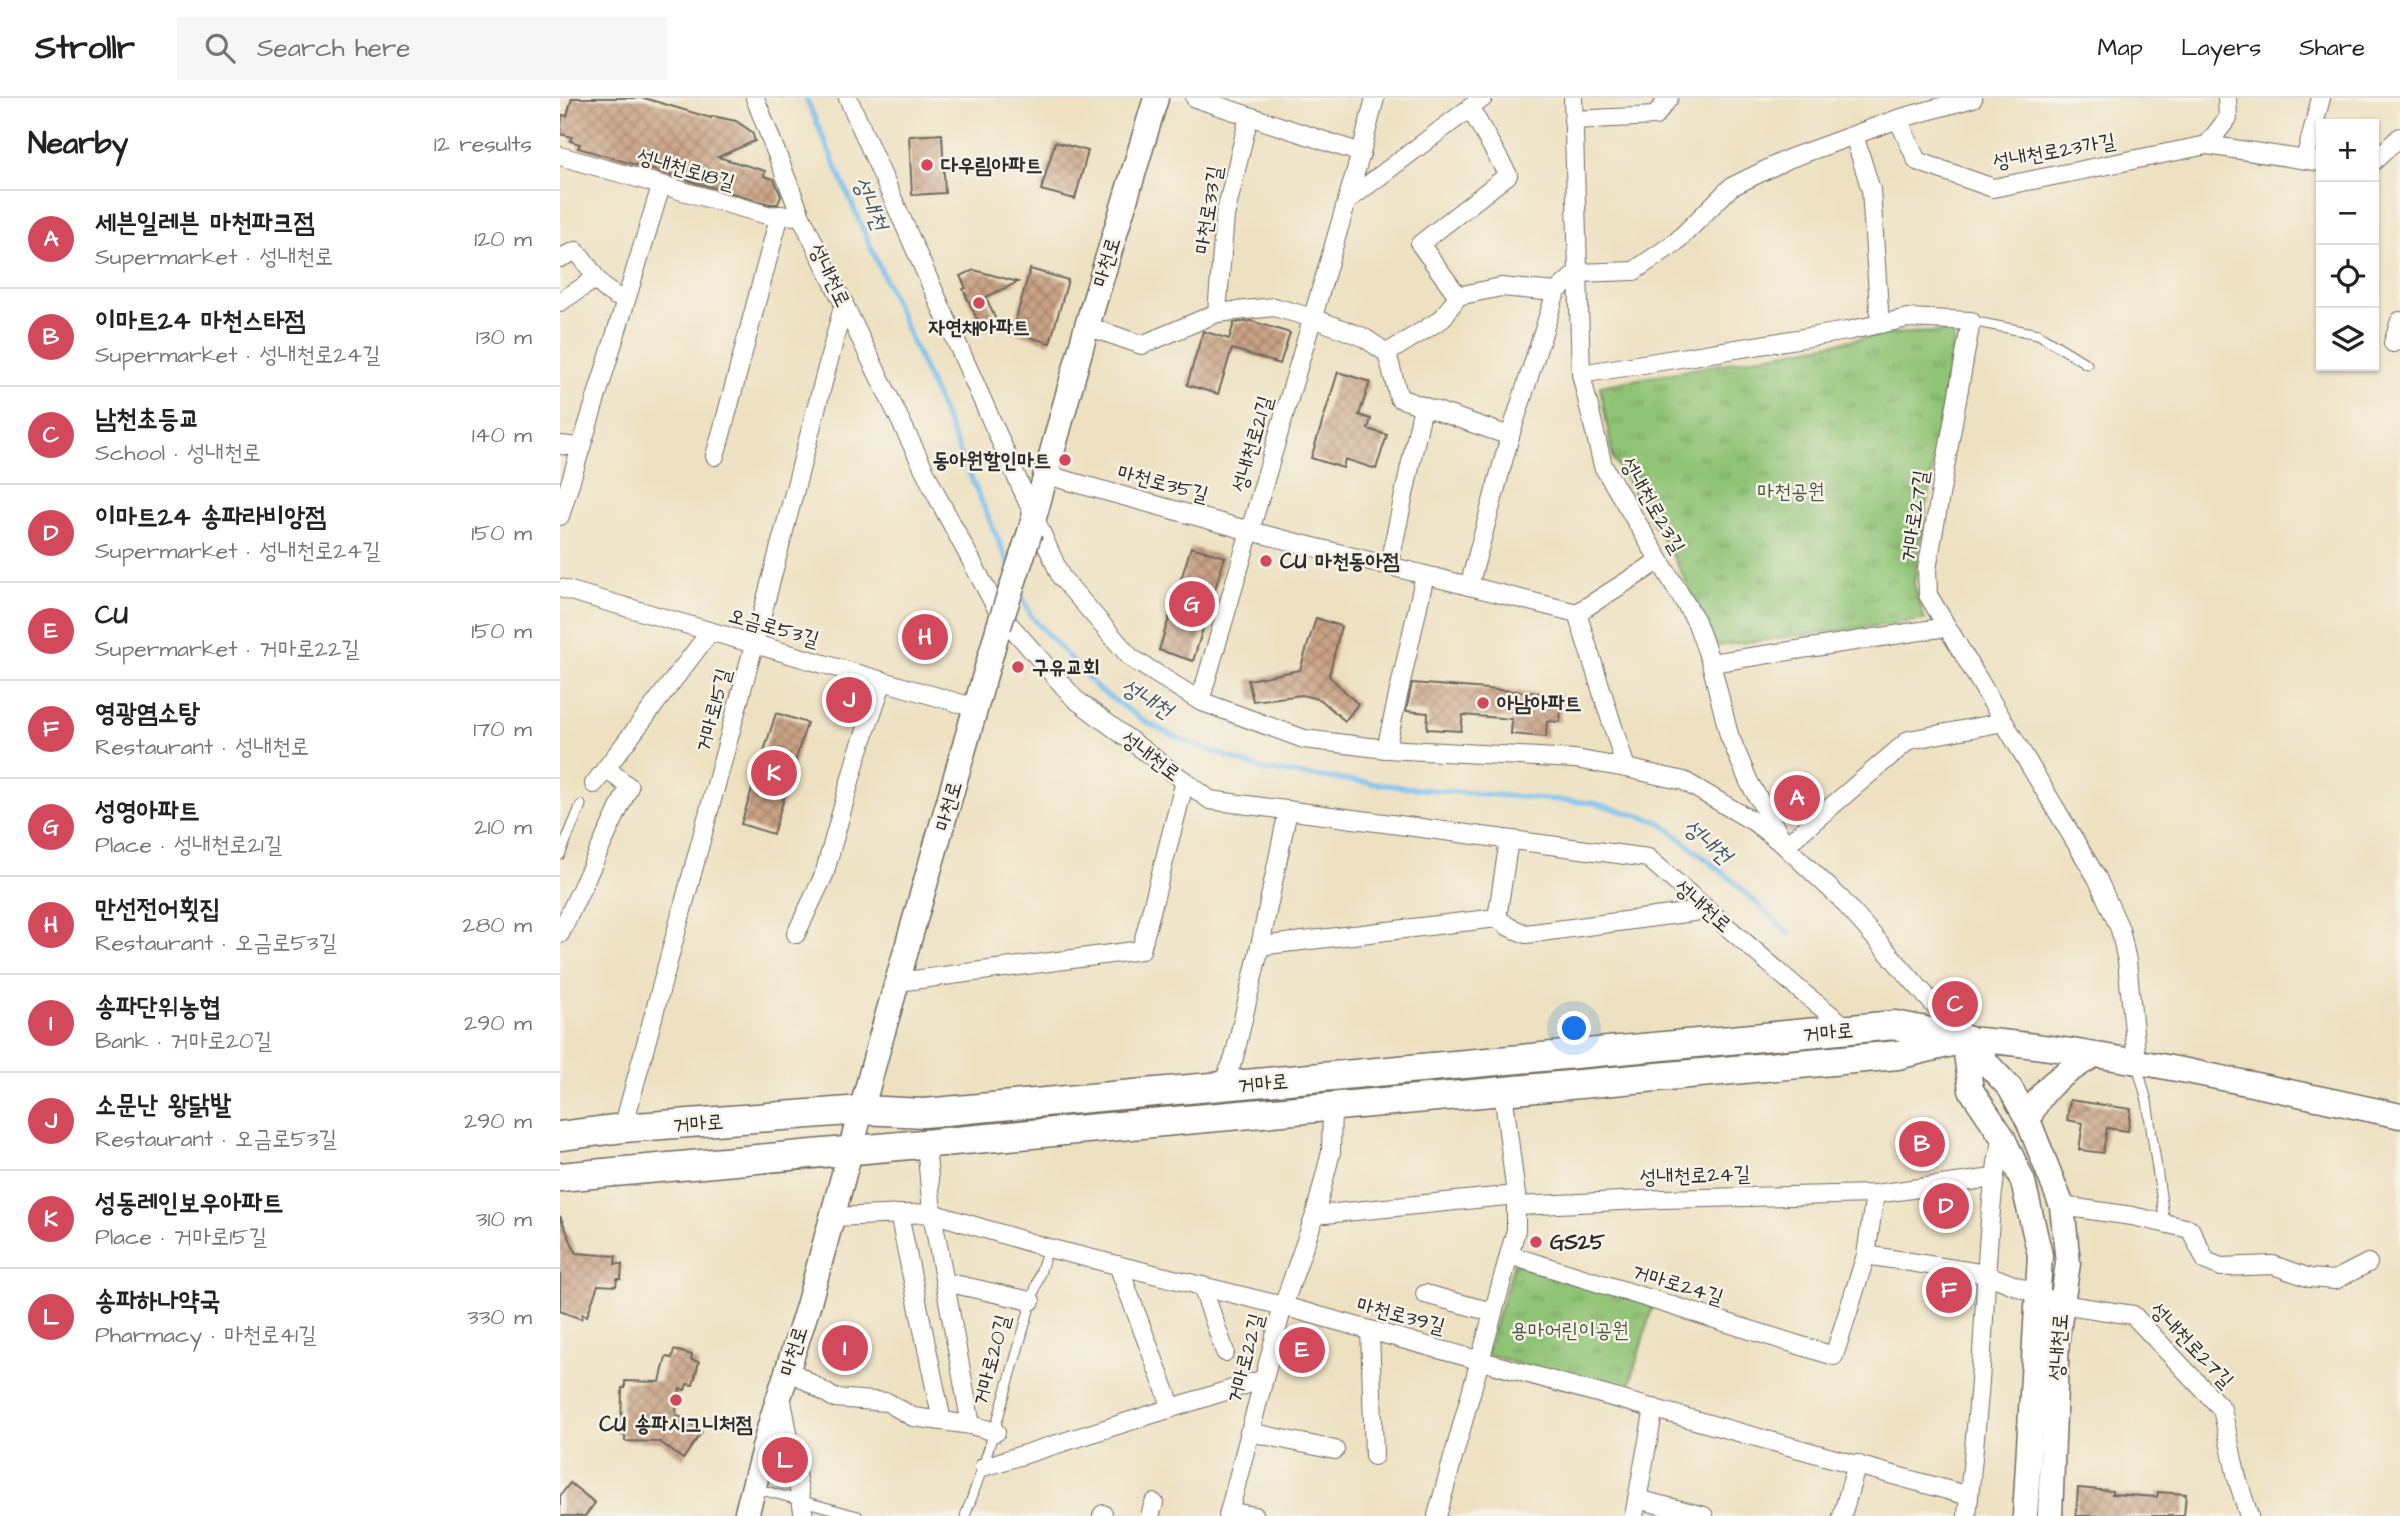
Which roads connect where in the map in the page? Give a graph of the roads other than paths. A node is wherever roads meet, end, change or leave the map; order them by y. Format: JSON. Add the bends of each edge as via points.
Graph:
{"nodes":[{"id":1,"x":755,"y":98,"type":"edge"},
{"id":2,"x":848,"y":98,"type":"edge"},
{"id":3,"x":1156,"y":98,"type":"edge"},
{"id":4,"x":1195,"y":98,"type":"edge"},
{"id":5,"x":1375,"y":98,"type":"edge"},
{"id":6,"x":1573,"y":98,"type":"edge"},
{"id":7,"x":1669,"y":98,"type":"edge"},
{"id":8,"x":1973,"y":98,"type":"edge"},
{"id":9,"x":2227,"y":98,"type":"edge"},
{"id":10,"x":2320,"y":98,"type":"edge"},
{"id":11,"x":1476,"y":103,"type":"edge"},
{"id":12,"x":1249,"y":116,"type":"junction"},
{"id":13,"x":1898,"y":119,"type":"junction"},
{"id":14,"x":1573,"y":120,"type":"junction"},
{"id":15,"x":1854,"y":135,"type":"junction"},
{"id":16,"x":2400,"y":137,"type":"edge"},
{"id":17,"x":2207,"y":145,"type":"junction"},
{"id":18,"x":1361,"y":153,"type":"junction"},
{"id":19,"x":560,"y":156,"type":"edge"},
{"id":20,"x":2379,"y":156,"type":"edge"},
{"id":21,"x":2313,"y":161,"type":"edge"},
{"id":22,"x":661,"y":186,"type":"junction"},
{"id":23,"x":1348,"y":200,"type":"junction"},
{"id":24,"x":780,"y":215,"type":"junction"},
{"id":25,"x":801,"y":216,"type":"junction"},
{"id":26,"x":560,"y":258,"type":"edge"},
{"id":27,"x":1577,"y":273,"type":"junction"},
{"id":28,"x":595,"y":279,"type":"junction"},
{"id":29,"x":1556,"y":292,"type":"junction"},
{"id":30,"x":1458,"y":296,"type":"junction"},
{"id":31,"x":625,"y":300,"type":"junction"},
{"id":32,"x":560,"y":302,"type":"edge"},
{"id":33,"x":844,"y":303,"type":"junction"},
{"id":34,"x":1217,"y":313,"type":"junction"},
{"id":35,"x":1313,"y":318,"type":"junction"},
{"id":36,"x":1971,"y":321,"type":"junction"},
{"id":37,"x":2400,"y":321,"type":"edge"},
{"id":38,"x":1880,"y":324,"type":"junction"},
{"id":39,"x":1087,"y":326,"type":"junction"},
{"id":40,"x":2393,"y":343,"type":"dead end"},
{"id":41,"x":1387,"y":353,"type":"junction"},
{"id":42,"x":2087,"y":364,"type":"dead end"},
{"id":43,"x":1581,"y":374,"type":"junction"},
{"id":44,"x":1423,"y":406,"type":"junction"},
{"id":45,"x":1510,"y":436,"type":"junction"},
{"id":46,"x":560,"y":445,"type":"edge"},
{"id":47,"x":580,"y":447,"type":"junction"},
{"id":48,"x":715,"y":456,"type":"dead end"},
{"id":49,"x":1047,"y":475,"type":"junction"},
{"id":50,"x":564,"y":488,"type":"edge"},
{"id":51,"x":560,"y":516,"type":"edge"},
{"id":52,"x":1032,"y":526,"type":"junction"},
{"id":53,"x":1250,"y":531,"type":"junction"},
{"id":54,"x":1659,"y":561,"type":"junction"},
{"id":55,"x":1389,"y":565,"type":"junction"},
{"id":56,"x":1425,"y":575,"type":"junction"},
{"id":57,"x":1469,"y":586,"type":"junction"},
{"id":58,"x":560,"y":588,"type":"edge"},
{"id":59,"x":1577,"y":613,"type":"junction"},
{"id":60,"x":1947,"y":627,"type":"junction"},
{"id":61,"x":710,"y":632,"type":"junction"},
{"id":62,"x":754,"y":645,"type":"junction"},
{"id":63,"x":1711,"y":663,"type":"junction"},
{"id":64,"x":883,"y":681,"type":"junction"},
{"id":65,"x":1200,"y":701,"type":"junction"},
{"id":66,"x":976,"y":708,"type":"junction"},
{"id":67,"x":2004,"y":722,"type":"junction"},
{"id":68,"x":1386,"y":749,"type":"junction"},
{"id":69,"x":606,"y":768,"type":"junction"},
{"id":70,"x":1626,"y":768,"type":"junction"},
{"id":71,"x":1185,"y":781,"type":"junction"},
{"id":72,"x":594,"y":783,"type":"dead end"},
{"id":73,"x":581,"y":806,"type":"dead end"},
{"id":74,"x":1288,"y":810,"type":"junction"},
{"id":75,"x":1509,"y":839,"type":"junction"},
{"id":76,"x":1785,"y":846,"type":"junction"},
{"id":77,"x":560,"y":856,"type":"edge"},
{"id":78,"x":1708,"y":910,"type":"junction"},
{"id":79,"x":1497,"y":918,"type":"junction"},
{"id":80,"x":560,"y":934,"type":"edge"},
{"id":81,"x":796,"y":934,"type":"dead end"},
{"id":82,"x":1260,"y":946,"type":"junction"},
{"id":83,"x":898,"y":982,"type":"junction"},
{"id":84,"x":1850,"y":1030,"type":"junction"},
{"id":85,"x":1965,"y":1039,"type":"junction"},
{"id":86,"x":2094,"y":1055,"type":"junction"},
{"id":87,"x":2137,"y":1062,"type":"junction"},
{"id":88,"x":1222,"y":1086,"type":"junction"},
{"id":89,"x":1503,"y":1091,"type":"junction"},
{"id":90,"x":1332,"y":1106,"type":"junction"},
{"id":91,"x":862,"y":1110,"type":"junction"},
{"id":92,"x":2400,"y":1116,"type":"edge"},
{"id":93,"x":2028,"y":1121,"type":"junction"},
{"id":94,"x":623,"y":1128,"type":"junction"},
{"id":95,"x":560,"y":1136,"type":"edge"},
{"id":96,"x":2002,"y":1136,"type":"junction"},
{"id":97,"x":926,"y":1143,"type":"junction"},
{"id":98,"x":850,"y":1150,"type":"junction"},
{"id":99,"x":560,"y":1177,"type":"edge"},
{"id":100,"x":1993,"y":1178,"type":"junction"},
{"id":101,"x":1875,"y":1194,"type":"junction"},
{"id":102,"x":1517,"y":1201,"type":"junction"},
{"id":103,"x":2062,"y":1206,"type":"junction"},
{"id":104,"x":932,"y":1213,"type":"junction"},
{"id":105,"x":899,"y":1214,"type":"junction"},
{"id":106,"x":1315,"y":1215,"type":"junction"},
{"id":107,"x":832,"y":1217,"type":"junction"},
{"id":108,"x":2166,"y":1225,"type":"junction"},
{"id":109,"x":1048,"y":1248,"type":"junction"},
{"id":110,"x":1509,"y":1255,"type":"junction"},
{"id":111,"x":1866,"y":1255,"type":"junction"},
{"id":112,"x":2368,"y":1263,"type":"dead end"},
{"id":113,"x":1118,"y":1265,"type":"junction"},
{"id":114,"x":1986,"y":1274,"type":"junction"},
{"id":115,"x":945,"y":1282,"type":"junction"},
{"id":116,"x":1202,"y":1286,"type":"junction"},
{"id":117,"x":1425,"y":1294,"type":"dead end"},
{"id":118,"x":2050,"y":1299,"type":"junction"},
{"id":119,"x":1031,"y":1301,"type":"junction"},
{"id":120,"x":1283,"y":1306,"type":"junction"},
{"id":121,"x":1493,"y":1312,"type":"junction"},
{"id":122,"x":1370,"y":1330,"type":"junction"},
{"id":123,"x":1225,"y":1352,"type":"dead end"},
{"id":124,"x":1479,"y":1360,"type":"junction"},
{"id":125,"x":1264,"y":1378,"type":"junction"},
{"id":126,"x":784,"y":1380,"type":"junction"},
{"id":127,"x":1172,"y":1408,"type":"junction"},
{"id":128,"x":1654,"y":1408,"type":"junction"},
{"id":129,"x":942,"y":1421,"type":"junction"},
{"id":130,"x":971,"y":1425,"type":"junction"},
{"id":131,"x":996,"y":1432,"type":"junction"},
{"id":132,"x":1250,"y":1432,"type":"junction"},
{"id":133,"x":1335,"y":1450,"type":"dead end"},
{"id":134,"x":1374,"y":1456,"type":"dead end"},
{"id":135,"x":1857,"y":1464,"type":"junction"},
{"id":136,"x":984,"y":1467,"type":"junction"},
{"id":137,"x":754,"y":1487,"type":"junction"},
{"id":138,"x":1969,"y":1496,"type":"junction"},
{"id":139,"x":802,"y":1508,"type":"edge"},
{"id":140,"x":1636,"y":1508,"type":"edge"},
{"id":141,"x":1228,"y":1514,"type":"edge"},
{"id":142,"x":746,"y":1516,"type":"edge"},
{"id":143,"x":858,"y":1516,"type":"edge"},
{"id":144,"x":965,"y":1516,"type":"edge"},
{"id":145,"x":1255,"y":1516,"type":"edge"},
{"id":146,"x":1437,"y":1516,"type":"edge"},
{"id":147,"x":1704,"y":1516,"type":"edge"},
{"id":148,"x":1842,"y":1516,"type":"edge"},
{"id":149,"x":1967,"y":1516,"type":"edge"},
{"id":150,"x":2025,"y":1516,"type":"edge"},
{"id":151,"x":2050,"y":1516,"type":"edge"},
{"id":152,"x":2249,"y":1516,"type":"edge"}],
"edges":[{"from":1,"to":25,"type":"street","name":"성내천로"},
{"from":2,"to":52,"type":"street","name":"성내천로"},
{"from":3,"to":39,"type":"street","name":"마천로"},
{"from":4,"to":12,"type":"street"},
{"from":5,"to":18,"type":"street","name":"성내천로21길"},
{"from":6,"to":14,"type":"street","name":"성내천로23길"},
{"from":7,"to":14,"type":"street","via":[[1656,116]]},
{"from":8,"to":13,"type":"street"},
{"from":9,"to":17,"type":"street","via":[[2228,118]]},
{"from":10,"to":21,"type":"street"},
{"from":11,"to":23,"type":"street"},
{"from":11,"to":30,"type":"street","via":[[1508,174],[1420,244]]},
{"from":12,"to":18,"type":"street"},
{"from":12,"to":34,"type":"street","name":"마천로33길","via":[[1225,216]]},
{"from":13,"to":15,"type":"street"},
{"from":13,"to":17,"type":"street","name":"성내천로23가길","via":[[1917,162],[1993,188]]},
{"from":14,"to":27,"type":"street","name":"성내천로23길"},
{"from":15,"to":27,"type":"street","via":[[1788,159],[1731,187],[1676,242],[1634,271]]},
{"from":15,"to":38,"type":"street","via":[[1871,190]]},
{"from":16,"to":20,"type":"street"},
{"from":17,"to":21,"type":"street","name":"성내천로23가길"},
{"from":18,"to":23,"type":"street","name":"성내천로21길"},
{"from":19,"to":22,"type":"street","name":"성내천로18길"},
{"from":22,"to":24,"type":"street","name":"성내천로18길"},
{"from":22,"to":31,"type":"street"},
{"from":23,"to":35,"type":"street","name":"성내천로21길"},
{"from":24,"to":25,"type":"street","name":"성내천로18길"},
{"from":24,"to":48,"type":"street"},
{"from":25,"to":33,"type":"street","name":"성내천로"},
{"from":26,"to":28,"type":"street","via":[[576,251]]},
{"from":27,"to":29,"type":"street"},
{"from":27,"to":43,"type":"street","name":"성내천로23길"},
{"from":28,"to":31,"type":"street","via":[[612,296]]},
{"from":28,"to":32,"type":"street"},
{"from":29,"to":30,"type":"street","via":[[1501,287]]},
{"from":29,"to":45,"type":"street"},
{"from":30,"to":41,"type":"street","via":[[1442,319]]},
{"from":31,"to":47,"type":"street"},
{"from":33,"to":62,"type":"street","name":"거마로15길"},
{"from":33,"to":71,"type":"street","name":"성내천로","via":[[1000,614],[1075,699]]},
{"from":34,"to":35,"type":"street","via":[[1274,307]]},
{"from":34,"to":39,"type":"street","via":[[1142,345]]},
{"from":35,"to":41,"type":"street","via":[[1363,337]]},
{"from":35,"to":53,"type":"street","name":"성내천로21길"},
{"from":36,"to":38,"type":"street","via":[[1908,318]]},
{"from":36,"to":42,"type":"lane","via":[[2038,334]]},
{"from":36,"to":60,"type":"street","name":"거마로27길","via":[[1927,569],[1928,595]]},
{"from":37,"to":40,"type":"street"},
{"from":38,"to":43,"type":"street"},
{"from":39,"to":49,"type":"street","name":"마천로"},
{"from":41,"to":44,"type":"street","via":[[1399,398]]},
{"from":43,"to":54,"type":"street","name":"성내천로23길","via":[[1603,466]]},
{"from":44,"to":45,"type":"street"},
{"from":44,"to":55,"type":"street"},
{"from":45,"to":57,"type":"street"},
{"from":46,"to":47,"type":"street"},
{"from":47,"to":50,"type":"street"},
{"from":49,"to":52,"type":"street","name":"마천로"},
{"from":49,"to":53,"type":"street","name":"마천로35길"},
{"from":50,"to":51,"type":"street"},
{"from":52,"to":65,"type":"street","name":"성내천로","via":[[1061,577],[1131,658]]},
{"from":52,"to":66,"type":"street","name":"마천로","bridge":true},
{"from":53,"to":55,"type":"street","name":"마천로35길"},
{"from":53,"to":65,"type":"street","name":"성내천로21길"},
{"from":54,"to":59,"type":"street"},
{"from":54,"to":63,"type":"street","name":"성내천로23길","via":[[1696,621]]},
{"from":55,"to":56,"type":"street","name":"마천로35길"},
{"from":56,"to":57,"type":"street","name":"마천로35길"},
{"from":56,"to":68,"type":"street"},
{"from":57,"to":59,"type":"street","name":"마천로35길"},
{"from":58,"to":61,"type":"street","name":"오금로53길"},
{"from":59,"to":70,"type":"street"},
{"from":60,"to":63,"type":"street"},
{"from":60,"to":67,"type":"street","name":"거마로27길"},
{"from":61,"to":62,"type":"street","name":"오금로53길"},
{"from":61,"to":69,"type":"street"},
{"from":62,"to":64,"type":"street","name":"오금로53길"},
{"from":62,"to":94,"type":"street","name":"거마로15길"},
{"from":63,"to":76,"type":"street","name":"성내천로23길","via":[[1734,747]]},
{"from":64,"to":66,"type":"street","name":"오금로53길"},
{"from":64,"to":81,"type":"street","via":[[824,876]]},
{"from":65,"to":68,"type":"street","name":"성내천로","via":[[1304,739]]},
{"from":66,"to":83,"type":"street","name":"마천로"},
{"from":67,"to":76,"type":"street","via":[[1909,740]]},
{"from":67,"to":87,"type":"street","name":"거마로27길","via":[[2097,878],[2120,929]]},
{"from":68,"to":70,"type":"street","name":"성내천로","via":[[1575,759]]},
{"from":69,"to":72,"type":"street"},
{"from":69,"to":80,"type":"street","via":[[629,787]]},
{"from":70,"to":76,"type":"street","name":"성내천로","via":[[1685,781]]},
{"from":71,"to":74,"type":"street","name":"성내천로","via":[[1210,800]]},
{"from":71,"to":83,"type":"street","via":[[1141,950]]},
{"from":73,"to":77,"type":"lane"},
{"from":74,"to":75,"type":"street","name":"성내천로"},
{"from":74,"to":82,"type":"street"},
{"from":75,"to":78,"type":"street","name":"성내천로","via":[[1647,859]]},
{"from":75,"to":79,"type":"street"},
{"from":76,"to":85,"type":"street","name":"성내천로","via":[[1840,898]]},
{"from":78,"to":79,"type":"street","via":[[1526,934]]},
{"from":78,"to":84,"type":"street","name":"성내천로"},
{"from":79,"to":82,"type":"street"},
{"from":82,"to":88,"type":"street","via":[[1234,1058]]},
{"from":83,"to":91,"type":"street","name":"마천로"},
{"from":84,"to":85,"type":"main road","name":"거마로","via":[[1895,1026]]},
{"from":84,"to":88,"type":"main road","name":"거마로"},
{"from":85,"to":86,"type":"street","name":"거마로"},
{"from":85,"to":89,"type":"main road","name":"거마로","via":[[1898,1055]]},
{"from":85,"to":93,"type":"street","name":"성내천로","via":[[2010,1088]]},
{"from":85,"to":96,"type":"street","name":"성내천로","via":[[1971,1090]]},
{"from":86,"to":87,"type":"street","name":"거마로"},
{"from":86,"to":93,"type":"street","via":[[2052,1081]]},
{"from":87,"to":92,"type":"street","name":"거마로"},
{"from":87,"to":108,"type":"lane"},
{"from":88,"to":91,"type":"main road","name":"거마로","via":[[924,1113]]},
{"from":89,"to":90,"type":"main road","name":"거마로"},
{"from":89,"to":102,"type":"street"},
{"from":90,"to":97,"type":"main road","name":"거마로"},
{"from":90,"to":106,"type":"street","name":"거마로22길","via":[[1331,1152]]},
{"from":91,"to":94,"type":"main road","name":"거마로"},
{"from":91,"to":98,"type":"street","name":"마천로"},
{"from":93,"to":103,"type":"street","name":"성내천로"},
{"from":94,"to":95,"type":"main road","name":"거마로"},
{"from":96,"to":100,"type":"street"},
{"from":96,"to":118,"type":"street","name":"성내천로","via":[[2023,1182]]},
{"from":97,"to":98,"type":"main road","name":"거마로"},
{"from":97,"to":104,"type":"street"},
{"from":98,"to":99,"type":"main road","name":"거마로"},
{"from":98,"to":107,"type":"street","name":"마천로"},
{"from":100,"to":101,"type":"street","name":"성내천로24길"},
{"from":100,"to":114,"type":"street"},
{"from":101,"to":102,"type":"street","name":"성내천로24길"},
{"from":101,"to":111,"type":"street"},
{"from":102,"to":106,"type":"street","name":"성내천로24길"},
{"from":102,"to":110,"type":"street"},
{"from":103,"to":108,"type":"street"},
{"from":103,"to":118,"type":"street","name":"성내천로","via":[[2068,1263]]},
{"from":104,"to":105,"type":"street","name":"마천로39길"},
{"from":104,"to":109,"type":"street","name":"마천로39길"},
{"from":104,"to":115,"type":"street"},
{"from":105,"to":107,"type":"street","name":"마천로39길"},
{"from":105,"to":129,"type":"street"},
{"from":106,"to":120,"type":"street","name":"거마로22길"},
{"from":107,"to":126,"type":"street","name":"마천로"},
{"from":108,"to":112,"type":"street","via":[[2190,1229],[2206,1261],[2221,1267],[2273,1265],[2310,1279],[2335,1280]]},
{"from":109,"to":113,"type":"street","name":"마천로39길"},
{"from":109,"to":119,"type":"lane","name":"거마로20길"},
{"from":110,"to":111,"type":"street","name":"거마로24길","via":[[1834,1356]]},
{"from":110,"to":121,"type":"street"},
{"from":111,"to":114,"type":"street"},
{"from":113,"to":116,"type":"street","name":"마천로39길"},
{"from":113,"to":127,"type":"street"},
{"from":114,"to":118,"type":"street","name":"성내천로27길"},
{"from":114,"to":138,"type":"street"},
{"from":115,"to":119,"type":"street","name":"거마로20길"},
{"from":115,"to":130,"type":"street"},
{"from":116,"to":120,"type":"street","name":"마천로39길"},
{"from":116,"to":123,"type":"street"},
{"from":117,"to":121,"type":"street"},
{"from":118,"to":150,"type":"street","name":"성내천로"},
{"from":118,"to":151,"type":"street","name":"성내천로","via":[[2057,1337]]},
{"from":118,"to":152,"type":"street","name":"성내천로27길","via":[[2133,1315],[2222,1409]]},
{"from":119,"to":131,"type":"lane","name":"거마로20길"},
{"from":120,"to":122,"type":"street","name":"마천로39길"},
{"from":120,"to":125,"type":"street","name":"거마로22길"},
{"from":121,"to":124,"type":"street"},
{"from":122,"to":124,"type":"street","name":"마천로39길"},
{"from":122,"to":134,"type":"street"},
{"from":124,"to":128,"type":"street","name":"마천로39길"},
{"from":124,"to":146,"type":"street"},
{"from":125,"to":127,"type":"street"},
{"from":125,"to":132,"type":"street","name":"거마로22길"},
{"from":126,"to":129,"type":"street","name":"거마로20길","via":[[834,1398],[887,1402],[913,1417]]},
{"from":126,"to":137,"type":"street","name":"마천로"},
{"from":126,"to":139,"type":"street"},
{"from":127,"to":136,"type":"street"},
{"from":128,"to":135,"type":"street","name":"마천로39길"},
{"from":128,"to":140,"type":"street"},
{"from":129,"to":130,"type":"street","name":"거마로20길"},
{"from":130,"to":131,"type":"street","name":"거마로20길"},
{"from":131,"to":136,"type":"lane","name":"거마로20길"},
{"from":132,"to":133,"type":"street"},
{"from":132,"to":141,"type":"street","name":"거마로22길"},
{"from":135,"to":138,"type":"street","name":"마천로39길"},
{"from":135,"to":148,"type":"street"},
{"from":136,"to":144,"type":"lane","name":"거마로20길"},
{"from":137,"to":139,"type":"lane"},
{"from":137,"to":142,"type":"street","name":"마천로"},
{"from":138,"to":149,"type":"street"},
{"from":139,"to":143,"type":"lane"},
{"from":140,"to":147,"type":"street"},
{"from":141,"to":145,"type":"street"}]}
